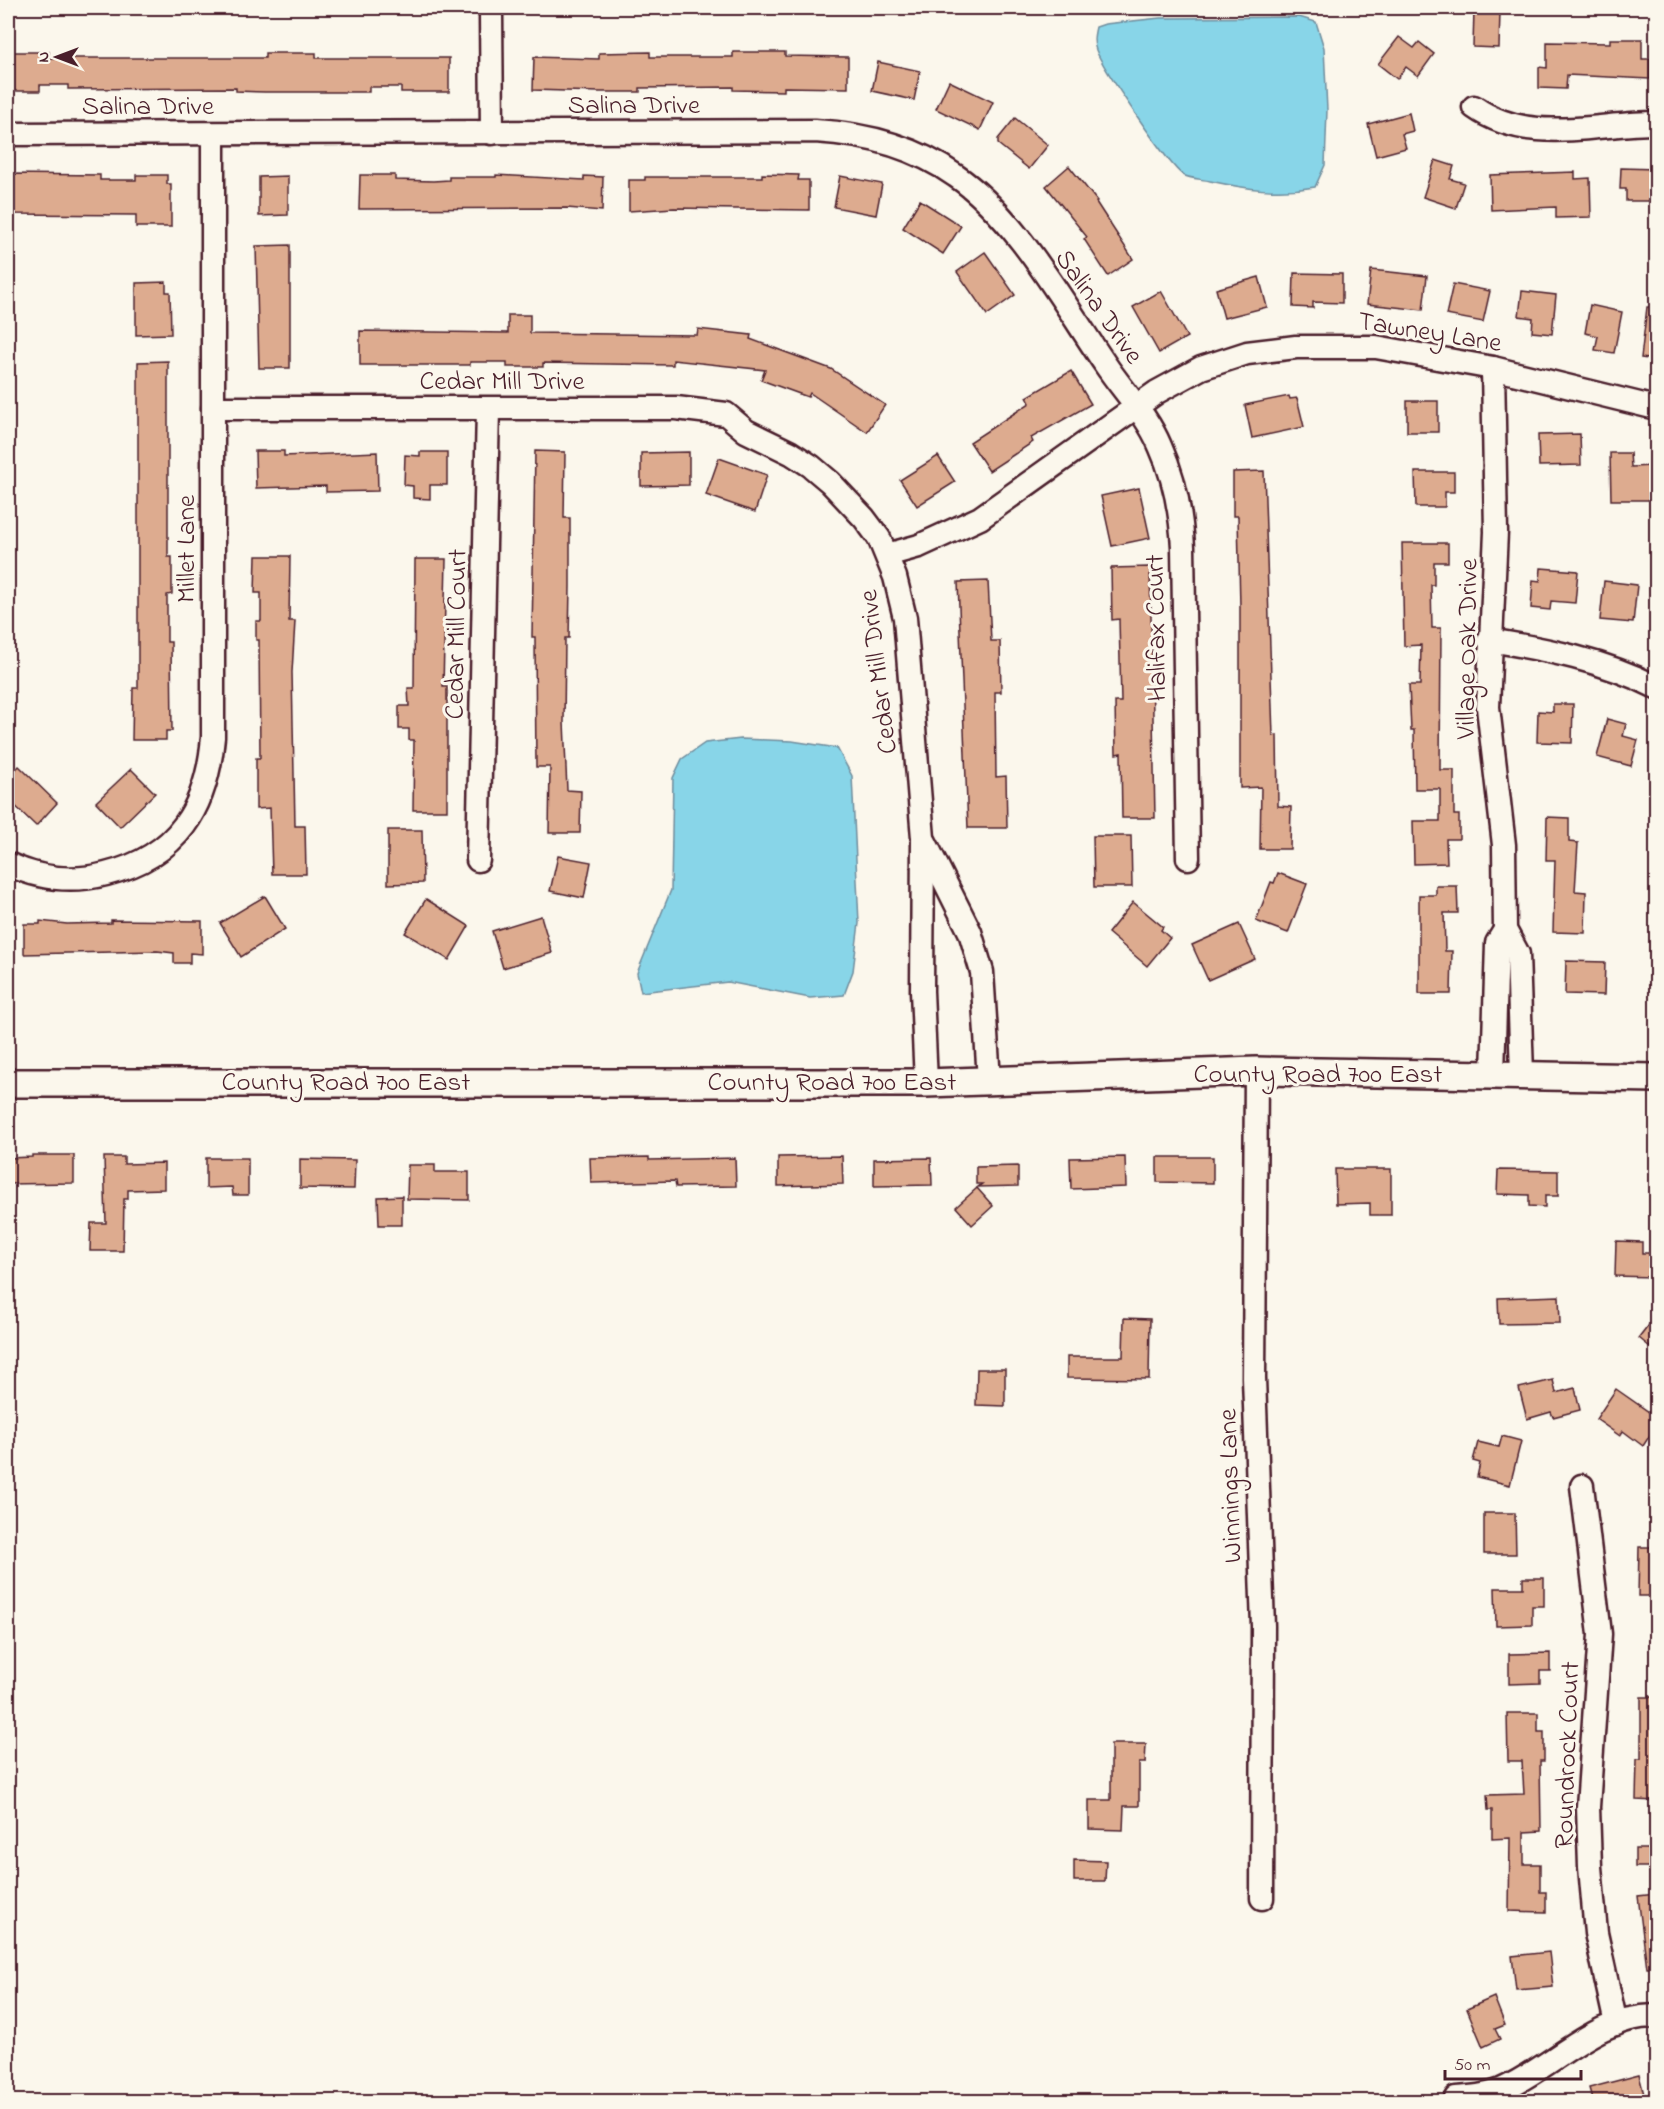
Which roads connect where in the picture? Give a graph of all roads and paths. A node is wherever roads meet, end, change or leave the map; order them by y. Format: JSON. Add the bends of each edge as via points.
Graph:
{"nodes":[{"id":1,"x":491,"y":13,"type":"dead end"},
{"id":2,"x":1474,"y":107,"type":"dead end"},
{"id":3,"x":1656,"y":123,"type":"edge"},
{"id":4,"x":492,"y":132,"type":"junction"},
{"id":5,"x":8,"y":134,"type":"edge"},
{"id":6,"x":213,"y":134,"type":"junction"},
{"id":7,"x":1493,"y":368,"type":"junction"},
{"id":8,"x":1137,"y":407,"type":"junction"},
{"id":9,"x":213,"y":408,"type":"junction"},
{"id":10,"x":1656,"y":408,"type":"edge"},
{"id":11,"x":488,"y":409,"type":"junction"},
{"id":12,"x":887,"y":555,"type":"junction"},
{"id":13,"x":1489,"y":640,"type":"junction"},
{"id":14,"x":1656,"y":687,"type":"edge"},
{"id":15,"x":923,"y":838,"type":"junction"},
{"id":16,"x":1188,"y":858,"type":"dead end"},
{"id":17,"x":478,"y":860,"type":"dead end"},
{"id":18,"x":8,"y":864,"type":"edge"},
{"id":19,"x":1505,"y":930,"type":"junction"},
{"id":20,"x":1256,"y":1071,"type":"junction"},
{"id":21,"x":1493,"y":1074,"type":"junction"},
{"id":22,"x":1522,"y":1074,"type":"junction"},
{"id":23,"x":1656,"y":1077,"type":"edge"},
{"id":24,"x":989,"y":1080,"type":"junction"},
{"id":25,"x":8,"y":1083,"type":"edge"},
{"id":26,"x":926,"y":1083,"type":"junction"},
{"id":27,"x":1582,"y":1486,"type":"dead end"},
{"id":28,"x":1262,"y":1898,"type":"dead end"},
{"id":29,"x":1656,"y":2016,"type":"edge"},
{"id":30,"x":1616,"y":2024,"type":"junction"},
{"id":31,"x":1456,"y":2098,"type":"dead end"}],
"edges":[{"from":1,"to":4,"type":"street"},
{"from":2,"to":3,"type":"street","via":[[1505,122],[1545,131]]},
{"from":4,"to":6,"type":"street","name":"Salina Drive"},
{"from":4,"to":8,"type":"street","name":"Salina Drive","via":[[837,132],[910,150],[957,176],[1004,220]]},
{"from":5,"to":6,"type":"street","name":"Salina Drive"},
{"from":6,"to":9,"type":"street","name":"Millet Lane"},
{"from":7,"to":8,"type":"street","name":"Tawney Lane","via":[[1376,346],[1272,349],[1200,368]]},
{"from":7,"to":10,"type":"street","name":"Tawney Lane"},
{"from":7,"to":13,"type":"street","name":"Village Oak Drive","via":[[1496,532]]},
{"from":8,"to":12,"type":"street","name":"Tawney Lane","via":[[980,518],[919,546]]},
{"from":8,"to":16,"type":"street","name":"Halifax Court","via":[[1167,463],[1181,526]]},
{"from":9,"to":11,"type":"street","name":"Cedar Mill Drive"},
{"from":9,"to":18,"type":"street","name":"Millet Lane","via":[[213,737],[207,780],[183,828],[154,856],[113,873],[70,880],[46,878]]},
{"from":11,"to":12,"type":"street","name":"Cedar Mill Drive","via":[[675,408],[726,414],[746,431],[791,453],[830,482],[864,518]]},
{"from":11,"to":17,"type":"street","name":"Cedar Mill Court"},
{"from":12,"to":15,"type":"street","name":"Cedar Mill Drive","via":[[905,618]]},
{"from":13,"to":14,"type":"street","via":[[1559,652]]},
{"from":13,"to":19,"type":"street","name":"Village Oak Drive","via":[[1488,707],[1504,845]]},
{"from":15,"to":24,"type":"street","via":[[970,932],[982,972]]},
{"from":15,"to":26,"type":"street","name":"Cedar Mill Drive"},
{"from":19,"to":21,"type":"street","name":"Village Oak Drive","via":[[1497,943]]},
{"from":19,"to":22,"type":"street","name":"Village Oak Drive","via":[[1518,954]]},
{"from":20,"to":21,"type":"main road","name":"County Road 700 East"},
{"from":20,"to":24,"type":"main road","name":"County Road 700 East"},
{"from":20,"to":28,"type":"street","name":"Winnings Lane","via":[[1254,1378],[1263,1626]]},
{"from":21,"to":22,"type":"main road","name":"County Road 700 East"},
{"from":22,"to":23,"type":"main road","name":"County Road 700 East"},
{"from":24,"to":26,"type":"main road","name":"County Road 700 East"},
{"from":25,"to":26,"type":"main road","name":"County Road 700 East"},
{"from":27,"to":30,"type":"street","name":"Roundrock Court","via":[[1600,1634],[1588,1807],[1590,1867],[1596,1933]]},
{"from":29,"to":30,"type":"street","via":[[1640,2016]]},
{"from":30,"to":31,"type":"street","via":[[1501,2090]]}]}
